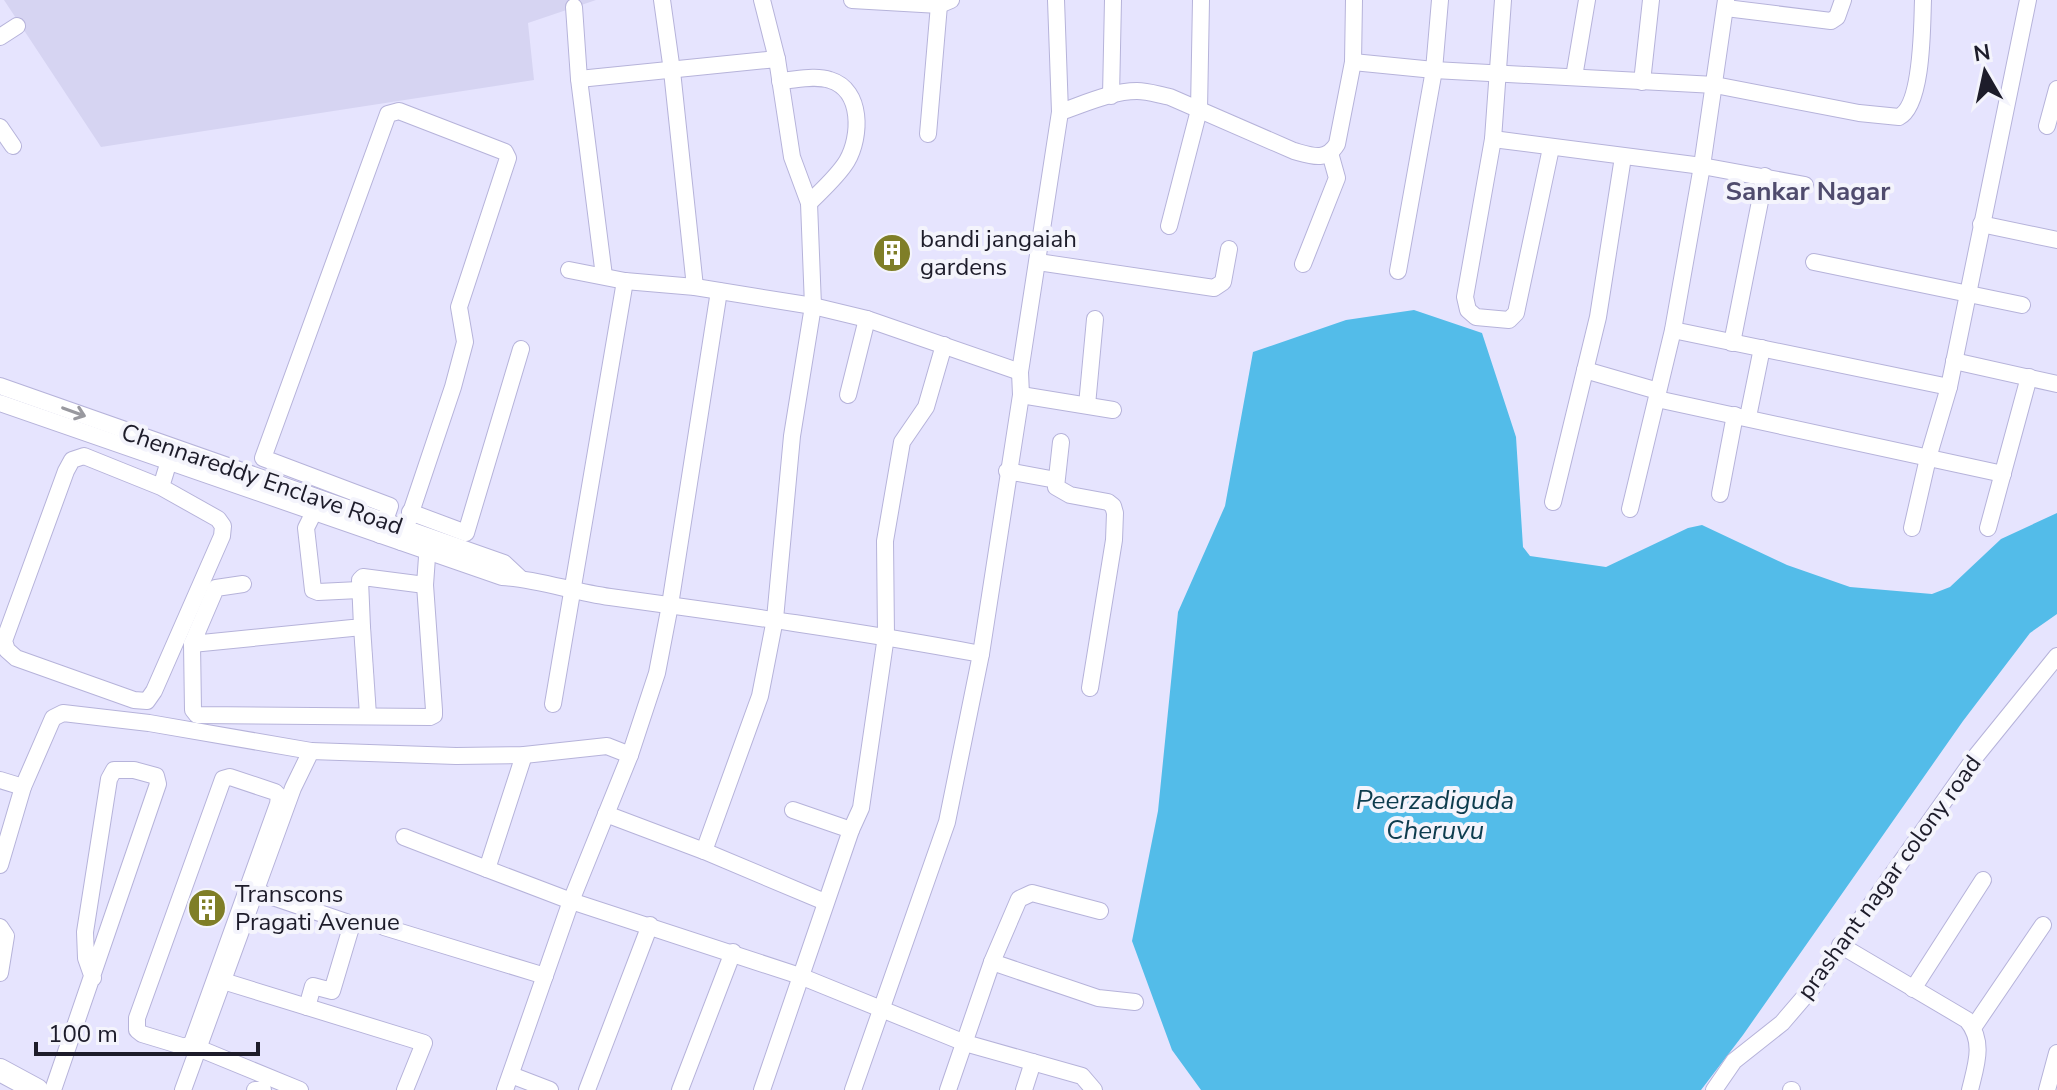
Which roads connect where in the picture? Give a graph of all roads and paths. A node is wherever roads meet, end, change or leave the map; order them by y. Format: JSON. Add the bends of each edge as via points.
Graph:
{"nodes":[{"id":1,"x":662,"y":0,"type":"edge"},
{"id":2,"x":762,"y":0,"type":"edge"},
{"id":3,"x":852,"y":0,"type":"edge"},
{"id":4,"x":1056,"y":0,"type":"edge"},
{"id":5,"x":1113,"y":0,"type":"edge"},
{"id":6,"x":1201,"y":0,"type":"edge"},
{"id":7,"x":1354,"y":0,"type":"edge"},
{"id":8,"x":1440,"y":0,"type":"edge"},
{"id":9,"x":1503,"y":0,"type":"edge"},
{"id":10,"x":1587,"y":0,"type":"edge"},
{"id":11,"x":1651,"y":0,"type":"edge"},
{"id":12,"x":1843,"y":0,"type":"edge"},
{"id":13,"x":1923,"y":0,"type":"edge"},
{"id":14,"x":2028,"y":0,"type":"edge"},
{"id":15,"x":945,"y":2,"type":"edge"},
{"id":16,"x":1726,"y":4,"type":"edge"},
{"id":17,"x":574,"y":7,"type":"dead end"},
{"id":18,"x":17,"y":26,"type":"dead end"},
{"id":19,"x":0,"y":37,"type":"edge"},
{"id":20,"x":777,"y":59,"type":"junction"},
{"id":21,"x":1353,"y":62,"type":"junction"},
{"id":22,"x":1434,"y":70,"type":"junction"},
{"id":23,"x":672,"y":71,"type":"junction"},
{"id":24,"x":1499,"y":72,"type":"junction"},
{"id":25,"x":1574,"y":77,"type":"junction"},
{"id":26,"x":579,"y":79,"type":"junction"},
{"id":27,"x":780,"y":81,"type":"junction"},
{"id":28,"x":1642,"y":82,"type":"junction"},
{"id":29,"x":1715,"y":85,"type":"junction"},
{"id":30,"x":2057,"y":89,"type":"edge"},
{"id":31,"x":1111,"y":96,"type":"junction"},
{"id":32,"x":1199,"y":110,"type":"junction"},
{"id":33,"x":1060,"y":112,"type":"junction"},
{"id":34,"x":2047,"y":126,"type":"dead end"},
{"id":35,"x":0,"y":127,"type":"edge"},
{"id":36,"x":928,"y":134,"type":"dead end"},
{"id":37,"x":1493,"y":139,"type":"junction"},
{"id":38,"x":13,"y":146,"type":"dead end"},
{"id":39,"x":1551,"y":148,"type":"junction"},
{"id":40,"x":1330,"y":153,"type":"junction"},
{"id":41,"x":1623,"y":157,"type":"junction"},
{"id":42,"x":1702,"y":166,"type":"junction"},
{"id":43,"x":1765,"y":176,"type":"junction"},
{"id":44,"x":1805,"y":185,"type":"dead end"},
{"id":45,"x":809,"y":203,"type":"junction"},
{"id":46,"x":1981,"y":224,"type":"junction"},
{"id":47,"x":1169,"y":226,"type":"dead end"},
{"id":48,"x":2057,"y":240,"type":"edge"},
{"id":49,"x":1229,"y":249,"type":"dead end"},
{"id":50,"x":1038,"y":262,"type":"junction"},
{"id":51,"x":1814,"y":262,"type":"dead end"},
{"id":52,"x":1303,"y":264,"type":"dead end"},
{"id":53,"x":569,"y":270,"type":"dead end"},
{"id":54,"x":1398,"y":271,"type":"dead end"},
{"id":55,"x":604,"y":276,"type":"junction"},
{"id":56,"x":625,"y":281,"type":"junction"},
{"id":57,"x":695,"y":287,"type":"junction"},
{"id":58,"x":719,"y":291,"type":"junction"},
{"id":59,"x":1967,"y":294,"type":"junction"},
{"id":60,"x":2022,"y":305,"type":"dead end"},
{"id":61,"x":813,"y":306,"type":"junction"},
{"id":62,"x":867,"y":319,"type":"junction"},
{"id":63,"x":1095,"y":319,"type":"dead end"},
{"id":64,"x":1673,"y":330,"type":"junction"},
{"id":65,"x":1732,"y":343,"type":"junction"},
{"id":66,"x":944,"y":345,"type":"junction"},
{"id":67,"x":1762,"y":348,"type":"junction"},
{"id":68,"x":521,"y":349,"type":"dead end"},
{"id":69,"x":1954,"y":361,"type":"junction"},
{"id":70,"x":1585,"y":370,"type":"junction"},
{"id":71,"x":1020,"y":372,"type":"junction"},
{"id":72,"x":2029,"y":377,"type":"junction"},
{"id":73,"x":2057,"y":384,"type":"edge"},
{"id":74,"x":0,"y":386,"type":"edge"},
{"id":75,"x":1949,"y":387,"type":"junction"},
{"id":76,"x":848,"y":395,"type":"dead end"},
{"id":77,"x":1021,"y":395,"type":"junction"},
{"id":78,"x":1658,"y":395,"type":"junction"},
{"id":79,"x":0,"y":403,"type":"edge"},
{"id":80,"x":1087,"y":405,"type":"junction"},
{"id":81,"x":1113,"y":410,"type":"dead end"},
{"id":82,"x":1741,"y":416,"type":"junction"},
{"id":83,"x":1061,"y":442,"type":"dead end"},
{"id":84,"x":171,"y":455,"type":"junction"},
{"id":85,"x":1928,"y":458,"type":"junction"},
{"id":86,"x":1007,"y":471,"type":"junction"},
{"id":87,"x":2003,"y":474,"type":"junction"},
{"id":88,"x":245,"y":480,"type":"junction"},
{"id":89,"x":1056,"y":480,"type":"junction"},
{"id":90,"x":161,"y":487,"type":"junction"},
{"id":91,"x":1720,"y":494,"type":"dead end"},
{"id":92,"x":1553,"y":502,"type":"dead end"},
{"id":93,"x":1630,"y":509,"type":"dead end"},
{"id":94,"x":314,"y":512,"type":"junction"},
{"id":95,"x":410,"y":512,"type":"junction"},
{"id":96,"x":385,"y":521,"type":"junction"},
{"id":97,"x":1912,"y":528,"type":"dead end"},
{"id":98,"x":1988,"y":528,"type":"dead end"},
{"id":99,"x":403,"y":536,"type":"junction"},
{"id":100,"x":428,"y":544,"type":"junction"},
{"id":101,"x":243,"y":584,"type":"dead end"},
{"id":102,"x":425,"y":585,"type":"junction"},
{"id":103,"x":359,"y":590,"type":"junction"},
{"id":104,"x":572,"y":592,"type":"junction"},
{"id":105,"x":670,"y":605,"type":"junction"},
{"id":106,"x":775,"y":619,"type":"junction"},
{"id":107,"x":362,"y":627,"type":"junction"},
{"id":108,"x":886,"y":636,"type":"junction"},
{"id":109,"x":192,"y":644,"type":"junction"},
{"id":110,"x":981,"y":654,"type":"junction"},
{"id":111,"x":2057,"y":656,"type":"edge"},
{"id":112,"x":1090,"y":688,"type":"dead end"},
{"id":113,"x":553,"y":704,"type":"dead end"},
{"id":114,"x":368,"y":715,"type":"junction"},
{"id":115,"x":311,"y":751,"type":"junction"},
{"id":116,"x":524,"y":755,"type":"junction"},
{"id":117,"x":630,"y":755,"type":"junction"},
{"id":118,"x":0,"y":780,"type":"edge"},
{"id":119,"x":23,"y":787,"type":"junction"},
{"id":120,"x":793,"y":810,"type":"dead end"},
{"id":121,"x":606,"y":814,"type":"junction"},
{"id":122,"x":851,"y":830,"type":"junction"},
{"id":123,"x":404,"y":837,"type":"dead end"},
{"id":124,"x":704,"y":851,"type":"junction"},
{"id":125,"x":1,"y":857,"type":"edge"},
{"id":126,"x":487,"y":869,"type":"junction"},
{"id":127,"x":1983,"y":880,"type":"dead end"},
{"id":128,"x":255,"y":891,"type":"junction"},
{"id":129,"x":571,"y":901,"type":"junction"},
{"id":130,"x":825,"y":902,"type":"junction"},
{"id":131,"x":1100,"y":911,"type":"dead end"},
{"id":132,"x":650,"y":925,"type":"junction"},
{"id":133,"x":2043,"y":925,"type":"dead end"},
{"id":134,"x":0,"y":927,"type":"edge"},
{"id":135,"x":384,"y":927,"type":"dead end"},
{"id":136,"x":1840,"y":945,"type":"junction"},
{"id":137,"x":733,"y":952,"type":"junction"},
{"id":138,"x":992,"y":962,"type":"junction"},
{"id":139,"x":0,"y":973,"type":"edge"},
{"id":140,"x":545,"y":976,"type":"junction"},
{"id":141,"x":800,"y":976,"type":"junction"},
{"id":142,"x":93,"y":978,"type":"junction"},
{"id":143,"x":223,"y":981,"type":"junction"},
{"id":144,"x":1913,"y":989,"type":"junction"},
{"id":145,"x":1135,"y":1002,"type":"dead end"},
{"id":146,"x":307,"y":1007,"type":"junction"},
{"id":147,"x":882,"y":1010,"type":"junction"},
{"id":148,"x":1973,"y":1028,"type":"junction"},
{"id":149,"x":965,"y":1043,"type":"junction"},
{"id":150,"x":191,"y":1048,"type":"junction"},
{"id":151,"x":2057,"y":1053,"type":"edge"},
{"id":152,"x":1033,"y":1062,"type":"junction"},
{"id":153,"x":0,"y":1070,"type":"edge"},
{"id":154,"x":508,"y":1082,"type":"edge"},
{"id":155,"x":37,"y":1090,"type":"edge"},
{"id":156,"x":53,"y":1090,"type":"edge"},
{"id":157,"x":183,"y":1090,"type":"edge"},
{"id":158,"x":255,"y":1090,"type":"edge"},
{"id":159,"x":263,"y":1090,"type":"edge"},
{"id":160,"x":300,"y":1090,"type":"edge"},
{"id":161,"x":405,"y":1090,"type":"edge"},
{"id":162,"x":550,"y":1090,"type":"edge"},
{"id":163,"x":587,"y":1090,"type":"edge"},
{"id":164,"x":680,"y":1090,"type":"edge"},
{"id":165,"x":762,"y":1090,"type":"edge"},
{"id":166,"x":853,"y":1090,"type":"edge"},
{"id":167,"x":948,"y":1090,"type":"edge"},
{"id":168,"x":1024,"y":1090,"type":"edge"},
{"id":169,"x":1094,"y":1090,"type":"edge"},
{"id":170,"x":1714,"y":1090,"type":"edge"},
{"id":171,"x":1970,"y":1090,"type":"edge"},
{"id":172,"x":2047,"y":1090,"type":"edge"}],
"edges":[{"from":1,"to":23,"type":"street"},
{"from":2,"to":20,"type":"street"},
{"from":3,"to":15,"type":"street"},
{"from":4,"to":33,"type":"street"},
{"from":5,"to":31,"type":"street"},
{"from":6,"to":32,"type":"street"},
{"from":7,"to":21,"type":"street"},
{"from":8,"to":22,"type":"street"},
{"from":9,"to":24,"type":"street"},
{"from":10,"to":25,"type":"street"},
{"from":11,"to":28,"type":"street"},
{"from":12,"to":16,"type":"street","via":[[1831,21]]},
{"from":13,"to":29,"type":"street","via":[[1915,90],[1906,114],[1899,117]]},
{"from":14,"to":46,"type":"street"},
{"from":15,"to":36,"type":"street"},
{"from":16,"to":29,"type":"street"},
{"from":17,"to":26,"type":"street"},
{"from":18,"to":19,"type":"street"},
{"from":20,"to":23,"type":"street"},
{"from":20,"to":27,"type":"street"},
{"from":21,"to":22,"type":"street"},
{"from":21,"to":40,"type":"street","via":[[1337,144]]},
{"from":22,"to":24,"type":"street"},
{"from":22,"to":54,"type":"street"},
{"from":23,"to":26,"type":"street"},
{"from":23,"to":57,"type":"street"},
{"from":24,"to":25,"type":"street"},
{"from":24,"to":37,"type":"street"},
{"from":25,"to":28,"type":"street"},
{"from":26,"to":55,"type":"street"},
{"from":27,"to":45,"type":"street","via":[[792,157]]},
{"from":27,"to":45,"type":"street","via":[[831,80],[848,93],[854,106],[853,150]]},
{"from":28,"to":29,"type":"street"},
{"from":29,"to":42,"type":"street"},
{"from":30,"to":34,"type":"street"},
{"from":31,"to":32,"type":"street","via":[[1152,93]]},
{"from":31,"to":33,"type":"street"},
{"from":32,"to":40,"type":"street","via":[[1294,151],[1315,157]]},
{"from":32,"to":47,"type":"street"},
{"from":33,"to":50,"type":"street"},
{"from":35,"to":38,"type":"street"},
{"from":37,"to":39,"type":"street"},
{"from":37,"to":39,"type":"street","via":[[1465,297],[1470,313],[1500,321],[1516,313]]},
{"from":39,"to":41,"type":"street"},
{"from":40,"to":52,"type":"street","via":[[1337,178]]},
{"from":41,"to":42,"type":"street"},
{"from":41,"to":70,"type":"street"},
{"from":42,"to":43,"type":"street"},
{"from":42,"to":64,"type":"street"},
{"from":43,"to":44,"type":"street"},
{"from":43,"to":65,"type":"street"},
{"from":45,"to":61,"type":"street"},
{"from":46,"to":48,"type":"street"},
{"from":46,"to":59,"type":"street"},
{"from":49,"to":50,"type":"street","via":[[1223,282],[1214,288]]},
{"from":50,"to":71,"type":"street"},
{"from":51,"to":59,"type":"street"},
{"from":53,"to":55,"type":"street"},
{"from":55,"to":56,"type":"street"},
{"from":56,"to":57,"type":"street"},
{"from":56,"to":104,"type":"street"},
{"from":57,"to":58,"type":"street"},
{"from":58,"to":61,"type":"street"},
{"from":58,"to":105,"type":"street"},
{"from":59,"to":60,"type":"street"},
{"from":59,"to":69,"type":"street"},
{"from":61,"to":62,"type":"street"},
{"from":61,"to":106,"type":"street","via":[[792,436]]},
{"from":62,"to":66,"type":"street"},
{"from":62,"to":76,"type":"street"},
{"from":63,"to":80,"type":"street"},
{"from":64,"to":65,"type":"street"},
{"from":64,"to":78,"type":"street"},
{"from":65,"to":67,"type":"street"},
{"from":66,"to":71,"type":"street"},
{"from":66,"to":108,"type":"street","via":[[926,407],[902,442],[885,541]]},
{"from":67,"to":75,"type":"street"},
{"from":67,"to":82,"type":"street"},
{"from":68,"to":95,"type":"street","via":[[466,533]]},
{"from":69,"to":72,"type":"street"},
{"from":69,"to":75,"type":"street"},
{"from":70,"to":78,"type":"street"},
{"from":70,"to":92,"type":"street"},
{"from":71,"to":77,"type":"street"},
{"from":72,"to":73,"type":"street"},
{"from":72,"to":87,"type":"street"},
{"from":74,"to":84,"type":"street","name":"Chennareddy Enclave Road","one_way":true},
{"from":75,"to":85,"type":"street"},
{"from":77,"to":80,"type":"street"},
{"from":77,"to":86,"type":"street"},
{"from":78,"to":82,"type":"street"},
{"from":78,"to":93,"type":"street"},
{"from":79,"to":84,"type":"street","name":"Chennareddy Enclave Road"},
{"from":80,"to":81,"type":"street"},
{"from":82,"to":85,"type":"street"},
{"from":82,"to":91,"type":"street"},
{"from":83,"to":89,"type":"street"},
{"from":84,"to":88,"type":"street","name":"Chennareddy Enclave Road"},
{"from":84,"to":90,"type":"street"},
{"from":85,"to":87,"type":"street"},
{"from":85,"to":97,"type":"street"},
{"from":86,"to":89,"type":"street"},
{"from":86,"to":110,"type":"street"},
{"from":87,"to":98,"type":"street"},
{"from":88,"to":94,"type":"street","name":"Chennareddy Enclave Road"},
{"from":88,"to":96,"type":"street","name":"Chennareddy Enclave Road"},
{"from":89,"to":112,"type":"street","via":[[1061,492],[1100,499],[1115,513]]},
{"from":90,"to":90,"type":"street","via":[[84,456],[72,460],[4,641],[7,650],[16,658],[147,701],[223,526]]},
{"from":94,"to":96,"type":"street","name":"Chennareddy Enclave Road"},
{"from":94,"to":103,"type":"street","via":[[306,528],[313,590]]},
{"from":95,"to":96,"type":"street","via":[[453,387],[465,342],[459,307],[508,158],[505,152],[399,111],[388,114],[263,458]]},
{"from":95,"to":99,"type":"street"},
{"from":96,"to":99,"type":"street","name":"Chennareddy Enclave Road"},
{"from":99,"to":100,"type":"street","name":"Chennareddy Enclave Road"},
{"from":100,"to":102,"type":"street"},
{"from":100,"to":104,"type":"street","name":"Chennareddy Enclave Road","via":[[504,563],[520,578]]},
{"from":101,"to":109,"type":"street","via":[[216,588]]},
{"from":102,"to":103,"type":"street","via":[[363,577]]},
{"from":102,"to":114,"type":"street","via":[[434,715]]},
{"from":103,"to":107,"type":"street"},
{"from":104,"to":105,"type":"street","name":"Chennareddy Enclave Road"},
{"from":104,"to":113,"type":"street"},
{"from":105,"to":106,"type":"street","name":"Chennareddy Enclave Road"},
{"from":105,"to":117,"type":"street","via":[[657,673]]},
{"from":106,"to":108,"type":"street","name":"Chennareddy Enclave Road"},
{"from":106,"to":124,"type":"street","via":[[760,696]]},
{"from":107,"to":109,"type":"street"},
{"from":107,"to":114,"type":"street"},
{"from":108,"to":110,"type":"street","name":"Chennareddy Enclave Road"},
{"from":108,"to":122,"type":"street","via":[[861,808]]},
{"from":109,"to":114,"type":"street","via":[[197,715]]},
{"from":110,"to":147,"type":"street","via":[[947,822]]},
{"from":111,"to":136,"type":"street","name":"prashant nagar colony road","via":[[1976,756]]},
{"from":115,"to":116,"type":"street"},
{"from":115,"to":119,"type":"street","via":[[63,713],[53,718]]},
{"from":115,"to":128,"type":"street"},
{"from":116,"to":117,"type":"street","via":[[607,746]]},
{"from":116,"to":126,"type":"street"},
{"from":117,"to":121,"type":"street"},
{"from":118,"to":119,"type":"street"},
{"from":119,"to":125,"type":"street"},
{"from":120,"to":122,"type":"street"},
{"from":121,"to":124,"type":"street"},
{"from":121,"to":129,"type":"street"},
{"from":122,"to":130,"type":"street"},
{"from":123,"to":126,"type":"street"},
{"from":124,"to":130,"type":"street"},
{"from":126,"to":129,"type":"street"},
{"from":127,"to":144,"type":"street"},
{"from":128,"to":143,"type":"street"},
{"from":128,"to":146,"type":"street","via":[[352,924],[332,991],[313,986]]},
{"from":129,"to":132,"type":"street"},
{"from":129,"to":140,"type":"street"},
{"from":130,"to":141,"type":"street"},
{"from":131,"to":138,"type":"street","via":[[1026,894],[1013,906]]},
{"from":132,"to":137,"type":"street"},
{"from":132,"to":163,"type":"street"},
{"from":133,"to":148,"type":"street"},
{"from":134,"to":139,"type":"street","via":[[6,936]]},
{"from":135,"to":140,"type":"street"},
{"from":136,"to":144,"type":"street"},
{"from":136,"to":170,"type":"street","name":"prashant nagar colony road","via":[[1782,1023],[1734,1061]]},
{"from":137,"to":141,"type":"street"},
{"from":137,"to":164,"type":"street"},
{"from":138,"to":145,"type":"street","via":[[1098,998]]},
{"from":138,"to":149,"type":"street"},
{"from":140,"to":154,"type":"street"},
{"from":141,"to":147,"type":"street"},
{"from":141,"to":165,"type":"street"},
{"from":142,"to":142,"type":"street","via":[[158,784],[156,776],[134,770],[114,770],[109,779],[85,932]]},
{"from":142,"to":156,"type":"street"},
{"from":143,"to":146,"type":"street"},
{"from":143,"to":150,"type":"street"},
{"from":144,"to":148,"type":"street"},
{"from":146,"to":161,"type":"street","via":[[424,1043]]},
{"from":147,"to":149,"type":"street"},
{"from":147,"to":166,"type":"street"},
{"from":148,"to":171,"type":"street","via":[[1980,1052]]},
{"from":149,"to":152,"type":"street"},
{"from":149,"to":167,"type":"street"},
{"from":150,"to":150,"type":"street","via":[[142,1034],[137,1018],[223,779],[230,777],[275,792],[278,804]]},
{"from":150,"to":157,"type":"street"},
{"from":150,"to":160,"type":"street"},
{"from":151,"to":172,"type":"street"},
{"from":152,"to":168,"type":"street"},
{"from":152,"to":169,"type":"street","via":[[1082,1076]]},
{"from":153,"to":155,"type":"street"},
{"from":154,"to":162,"type":"street"},
{"from":158,"to":159,"type":"street"}]}
